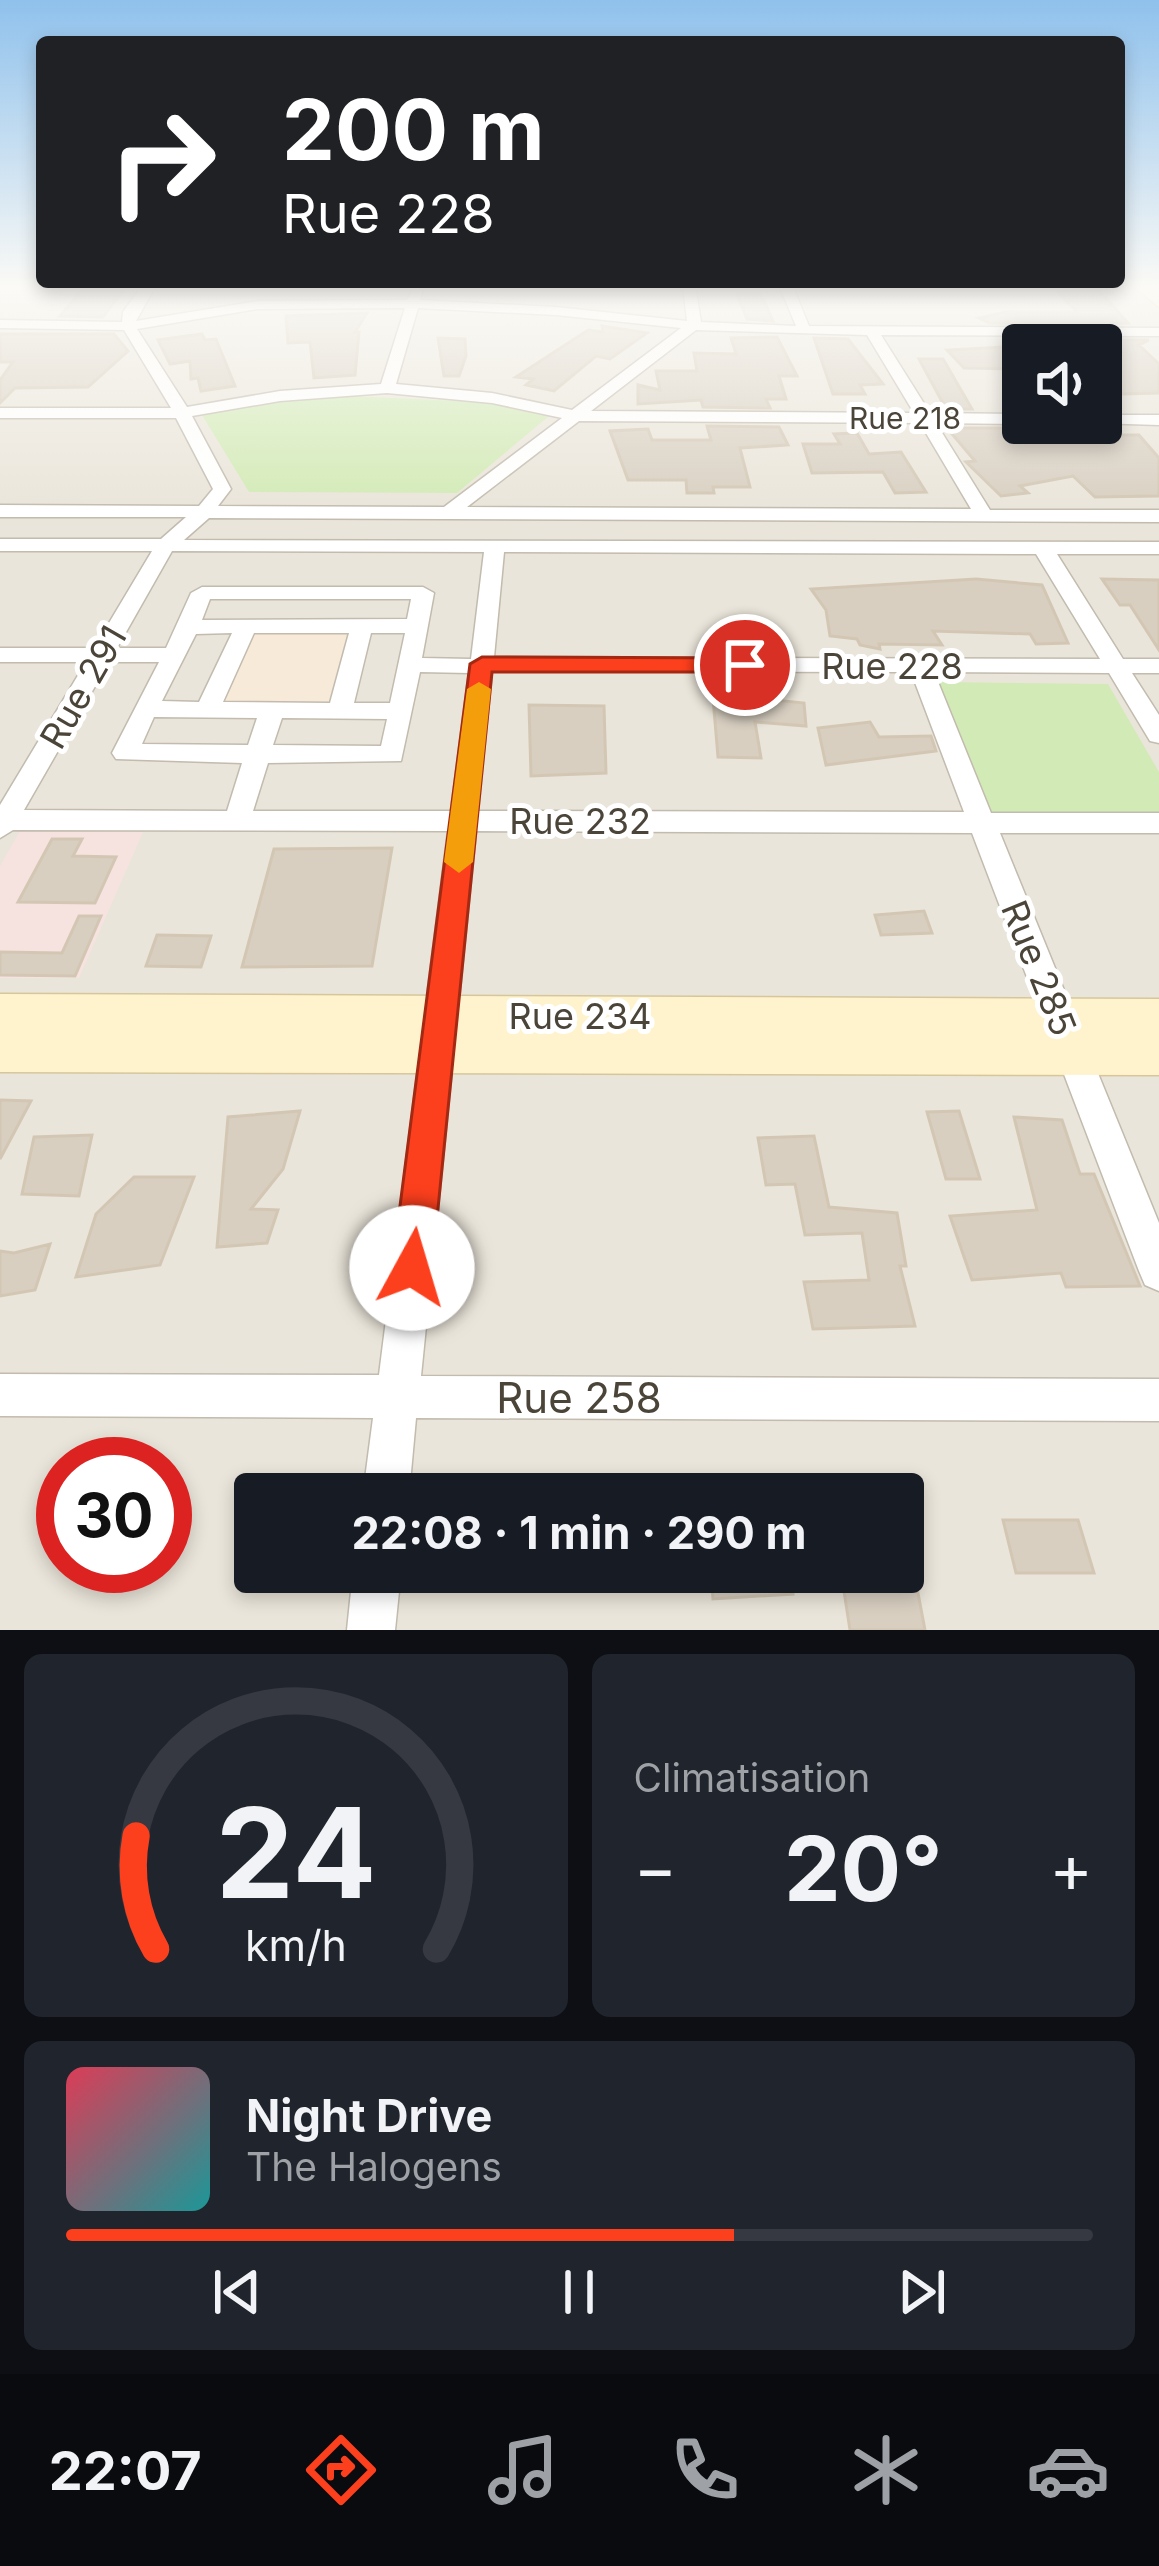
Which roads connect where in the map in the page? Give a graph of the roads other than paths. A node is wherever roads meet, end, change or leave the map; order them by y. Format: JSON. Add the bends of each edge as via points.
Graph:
{"nodes":[{"id":1,"x":150,"y":361,"type":"edge"},
{"id":2,"x":395,"y":361,"type":"edge"},
{"id":3,"x":647,"y":361,"type":"edge"},
{"id":4,"x":890,"y":361,"type":"edge"},
{"id":5,"x":387,"y":388,"type":"junction"},
{"id":6,"x":0,"y":413,"type":"edge"},
{"id":7,"x":182,"y":413,"type":"junction"},
{"id":8,"x":575,"y":416,"type":"junction"},
{"id":9,"x":927,"y":419,"type":"junction"},
{"id":10,"x":1002,"y":419,"type":"edge"},
{"id":11,"x":1122,"y":419,"type":"edge"},
{"id":12,"x":1159,"y":420,"type":"edge"},
{"id":13,"x":717,"y":500,"type":"dead end"},
{"id":14,"x":210,"y":506,"type":"junction"},
{"id":15,"x":452,"y":509,"type":"junction"},
{"id":16,"x":0,"y":511,"type":"edge"},
{"id":17,"x":984,"y":515,"type":"junction"},
{"id":18,"x":1159,"y":516,"type":"edge"},
{"id":19,"x":0,"y":545,"type":"edge"},
{"id":20,"x":166,"y":545,"type":"junction"},
{"id":21,"x":334,"y":546,"type":"junction"},
{"id":22,"x":495,"y":546,"type":"junction"},
{"id":23,"x":1043,"y":548,"type":"junction"},
{"id":24,"x":1159,"y":548,"type":"edge"},
{"id":25,"x":319,"y":592,"type":"junction"},
{"id":26,"x":246,"y":626,"type":"junction"},
{"id":27,"x":309,"y":626,"type":"junction"},
{"id":28,"x":362,"y":626,"type":"junction"},
{"id":29,"x":417,"y":626,"type":"junction"},
{"id":30,"x":188,"y":627,"type":"junction"},
{"id":31,"x":102,"y":654,"type":"junction"},
{"id":32,"x":0,"y":655,"type":"edge"},
{"id":33,"x":174,"y":655,"type":"junction"},
{"id":34,"x":410,"y":665,"type":"junction"},
{"id":35,"x":482,"y":665,"type":"junction"},
{"id":36,"x":920,"y":666,"type":"junction"},
{"id":37,"x":1116,"y":666,"type":"junction"},
{"id":38,"x":1159,"y":666,"type":"edge"},
{"id":39,"x":146,"y":709,"type":"junction"},
{"id":40,"x":208,"y":709,"type":"junction"},
{"id":41,"x":272,"y":710,"type":"junction"},
{"id":42,"x":340,"y":711,"type":"junction"},
{"id":43,"x":401,"y":711,"type":"junction"},
{"id":44,"x":1159,"y":735,"type":"edge"},
{"id":45,"x":259,"y":754,"type":"junction"},
{"id":46,"x":237,"y":820,"type":"junction"},
{"id":47,"x":464,"y":821,"type":"junction"},
{"id":48,"x":2,"y":823,"type":"edge"},
{"id":49,"x":982,"y":823,"type":"junction"},
{"id":50,"x":1159,"y":823,"type":"edge"},
{"id":51,"x":0,"y":1013,"type":"edge"},
{"id":52,"x":1159,"y":1020,"type":"edge"},
{"id":53,"x":439,"y":1033,"type":"junction"},
{"id":54,"x":1066,"y":1035,"type":"junction"},
{"id":55,"x":0,"y":1050,"type":"edge"},
{"id":56,"x":1159,"y":1053,"type":"edge"},
{"id":57,"x":1159,"y":1271,"type":"edge"},
{"id":58,"x":0,"y":1395,"type":"edge"},
{"id":59,"x":397,"y":1397,"type":"junction"},
{"id":60,"x":1159,"y":1400,"type":"edge"},
{"id":61,"x":388,"y":1473,"type":"edge"},
{"id":62,"x":374,"y":1593,"type":"edge"},
{"id":63,"x":370,"y":1630,"type":"edge"}],
"edges":[{"from":1,"to":7,"type":"street"},
{"from":2,"to":5,"type":"street"},
{"from":3,"to":8,"type":"street"},
{"from":4,"to":9,"type":"street"},
{"from":5,"to":7,"type":"street","name":"Rue 218"},
{"from":5,"to":8,"type":"street","name":"Rue 218"},
{"from":6,"to":7,"type":"street","name":"Rue 218"},
{"from":7,"to":14,"type":"street","via":[[222,489]]},
{"from":8,"to":9,"type":"street","name":"Rue 218"},
{"from":8,"to":15,"type":"street"},
{"from":9,"to":10,"type":"street","name":"Rue 218"},
{"from":9,"to":17,"type":"street"},
{"from":11,"to":12,"type":"street"},
{"from":13,"to":15,"type":"street"},
{"from":14,"to":15,"type":"street"},
{"from":14,"to":16,"type":"street"},
{"from":14,"to":20,"type":"street","name":"Rue 291"},
{"from":15,"to":17,"type":"street"},
{"from":17,"to":18,"type":"street"},
{"from":19,"to":20,"type":"street"},
{"from":20,"to":21,"type":"street"},
{"from":20,"to":31,"type":"street","name":"Rue 291"},
{"from":21,"to":22,"type":"street"},
{"from":21,"to":25,"type":"street"},
{"from":22,"to":23,"type":"street"},
{"from":22,"to":35,"type":"street"},
{"from":23,"to":24,"type":"street"},
{"from":23,"to":37,"type":"street"},
{"from":25,"to":27,"type":"street"},
{"from":25,"to":29,"type":"street","via":[[423,592]]},
{"from":25,"to":30,"type":"street","via":[[202,593]]},
{"from":26,"to":27,"type":"street"},
{"from":26,"to":30,"type":"street"},
{"from":26,"to":40,"type":"street"},
{"from":27,"to":28,"type":"street"},
{"from":28,"to":29,"type":"street"},
{"from":28,"to":42,"type":"street"},
{"from":29,"to":34,"type":"street"},
{"from":30,"to":33,"type":"street"},
{"from":31,"to":32,"type":"street"},
{"from":31,"to":33,"type":"street"},
{"from":31,"to":48,"type":"street","name":"Rue 291"},
{"from":33,"to":39,"type":"street"},
{"from":34,"to":35,"type":"street","name":"Rue 228"},
{"from":34,"to":43,"type":"street"},
{"from":35,"to":36,"type":"street","name":"Rue 228"},
{"from":35,"to":47,"type":"street"},
{"from":36,"to":37,"type":"street","name":"Rue 228"},
{"from":36,"to":49,"type":"street","name":"Rue 285"},
{"from":37,"to":38,"type":"street","name":"Rue 228"},
{"from":37,"to":44,"type":"street"},
{"from":39,"to":40,"type":"street"},
{"from":39,"to":45,"type":"street","via":[[125,753]]},
{"from":40,"to":41,"type":"street"},
{"from":41,"to":42,"type":"street"},
{"from":41,"to":45,"type":"street"},
{"from":42,"to":43,"type":"street"},
{"from":43,"to":45,"type":"street","via":[[392,755]]},
{"from":45,"to":46,"type":"street"},
{"from":46,"to":47,"type":"street","name":"Rue 232"},
{"from":46,"to":48,"type":"street","name":"Rue 232"},
{"from":47,"to":49,"type":"street","name":"Rue 232"},
{"from":47,"to":53,"type":"street"},
{"from":49,"to":50,"type":"street","name":"Rue 232"},
{"from":49,"to":54,"type":"street","name":"Rue 285"},
{"from":51,"to":53,"type":"main road","name":"Rue 234"},
{"from":52,"to":54,"type":"main road","name":"Rue 234"},
{"from":53,"to":54,"type":"main road","name":"Rue 234"},
{"from":53,"to":55,"type":"main road","name":"Rue 234"},
{"from":53,"to":59,"type":"street"},
{"from":54,"to":56,"type":"main road","name":"Rue 234"},
{"from":54,"to":57,"type":"street","name":"Rue 285"},
{"from":58,"to":59,"type":"street","name":"Rue 258"},
{"from":59,"to":60,"type":"street","name":"Rue 258"},
{"from":59,"to":61,"type":"street"},
{"from":62,"to":63,"type":"street"}]}
